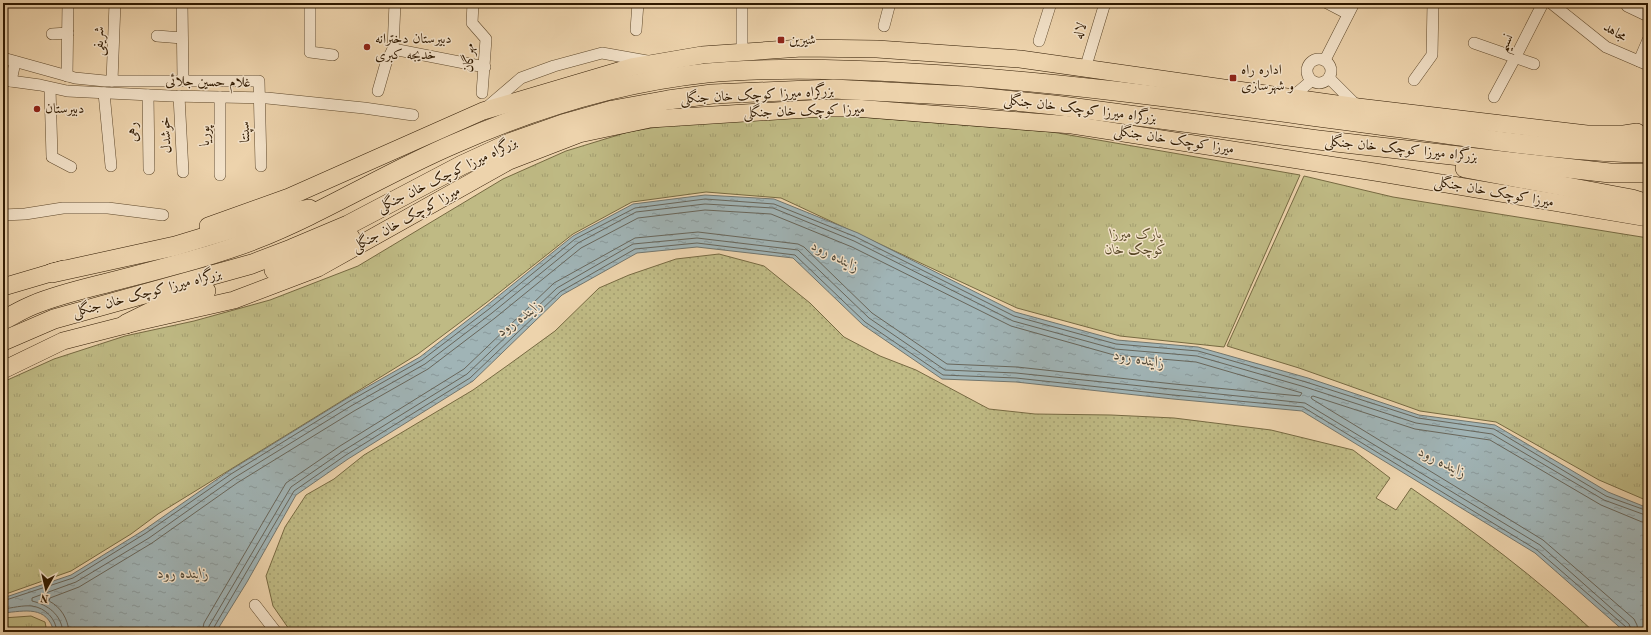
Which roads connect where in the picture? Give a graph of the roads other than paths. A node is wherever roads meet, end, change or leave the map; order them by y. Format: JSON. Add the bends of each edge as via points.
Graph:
{"nodes":[{"id":1,"x":68,"y":3,"type":"edge"},
{"id":2,"x":115,"y":3,"type":"edge"},
{"id":3,"x":182,"y":3,"type":"edge"},
{"id":4,"x":310,"y":3,"type":"edge"},
{"id":5,"x":395,"y":3,"type":"edge"},
{"id":6,"x":473,"y":3,"type":"edge"},
{"id":7,"x":638,"y":3,"type":"edge"},
{"id":8,"x":742,"y":3,"type":"edge"},
{"id":9,"x":890,"y":3,"type":"edge"},
{"id":10,"x":1051,"y":3,"type":"edge"},
{"id":11,"x":1104,"y":3,"type":"edge"},
{"id":12,"x":1328,"y":3,"type":"edge"},
{"id":13,"x":1354,"y":3,"type":"edge"},
{"id":14,"x":1433,"y":3,"type":"edge"},
{"id":15,"x":1543,"y":3,"type":"edge"},
{"id":16,"x":1551,"y":3,"type":"edge"},
{"id":17,"x":1627,"y":6,"type":"dead end"},
{"id":18,"x":1348,"y":14,"type":"junction"},
{"id":19,"x":1648,"y":16,"type":"edge"},
{"id":20,"x":884,"y":26,"type":"dead end"},
{"id":21,"x":636,"y":30,"type":"dead end"},
{"id":22,"x":68,"y":33,"type":"junction"},
{"id":23,"x":52,"y":34,"type":"dead end"},
{"id":24,"x":157,"y":36,"type":"dead end"},
{"id":25,"x":182,"y":38,"type":"junction"},
{"id":26,"x":1648,"y":40,"type":"edge"},
{"id":27,"x":1039,"y":41,"type":"dead end"},
{"id":28,"x":1474,"y":43,"type":"dead end"},
{"id":29,"x":393,"y":49,"type":"junction"},
{"id":30,"x":742,"y":52,"type":"junction"},
{"id":31,"x":333,"y":55,"type":"dead end"},
{"id":32,"x":3,"y":58,"type":"edge"},
{"id":33,"x":1515,"y":58,"type":"junction"},
{"id":34,"x":1325,"y":60,"type":"junction"},
{"id":35,"x":15,"y":62,"type":"junction"},
{"id":36,"x":1643,"y":63,"type":"edge"},
{"id":37,"x":1534,"y":64,"type":"dead end"},
{"id":38,"x":485,"y":67,"type":"junction"},
{"id":39,"x":1085,"y":69,"type":"junction"},
{"id":40,"x":67,"y":76,"type":"junction"},
{"id":41,"x":1329,"y":78,"type":"junction"},
{"id":42,"x":184,"y":80,"type":"junction"},
{"id":43,"x":1414,"y":80,"type":"dead end"},
{"id":44,"x":7,"y":81,"type":"edge"},
{"id":45,"x":112,"y":81,"type":"junction"},
{"id":46,"x":229,"y":81,"type":"junction"},
{"id":47,"x":1311,"y":81,"type":"junction"},
{"id":48,"x":50,"y":88,"type":"junction"},
{"id":49,"x":378,"y":91,"type":"dead end"},
{"id":50,"x":104,"y":93,"type":"junction"},
{"id":51,"x":482,"y":93,"type":"dead end"},
{"id":52,"x":148,"y":95,"type":"junction"},
{"id":53,"x":179,"y":96,"type":"junction"},
{"id":54,"x":225,"y":97,"type":"junction"},
{"id":55,"x":1292,"y":97,"type":"junction"},
{"id":56,"x":1494,"y":97,"type":"dead end"},
{"id":57,"x":259,"y":98,"type":"junction"},
{"id":58,"x":1358,"y":107,"type":"junction"},
{"id":59,"x":413,"y":115,"type":"dead end"},
{"id":60,"x":1648,"y":130,"type":"edge"},
{"id":61,"x":1648,"y":138,"type":"edge"},
{"id":62,"x":1318,"y":140,"type":"junction"},
{"id":63,"x":1572,"y":149,"type":"junction"},
{"id":64,"x":1648,"y":153,"type":"edge"},
{"id":65,"x":111,"y":166,"type":"dead end"},
{"id":66,"x":261,"y":166,"type":"dead end"},
{"id":67,"x":71,"y":167,"type":"dead end"},
{"id":68,"x":148,"y":169,"type":"dead end"},
{"id":69,"x":183,"y":172,"type":"dead end"},
{"id":70,"x":1648,"y":173,"type":"edge"},
{"id":71,"x":220,"y":175,"type":"dead end"},
{"id":72,"x":415,"y":189,"type":"junction"},
{"id":73,"x":334,"y":203,"type":"junction"},
{"id":74,"x":1648,"y":204,"type":"edge"},
{"id":75,"x":3,"y":215,"type":"edge"},
{"id":76,"x":163,"y":215,"type":"dead end"},
{"id":77,"x":1648,"y":218,"type":"edge"},
{"id":78,"x":52,"y":273,"type":"junction"},
{"id":79,"x":3,"y":287,"type":"edge"},
{"id":80,"x":8,"y":318,"type":"edge"},
{"id":81,"x":126,"y":324,"type":"junction"},
{"id":82,"x":3,"y":341,"type":"edge"},
{"id":83,"x":3,"y":370,"type":"edge"},
{"id":84,"x":254,"y":605,"type":"dead end"},
{"id":85,"x":276,"y":632,"type":"edge"}],
"edges":[{"from":1,"to":22,"type":"street"},
{"from":2,"to":45,"type":"street","name":"شریفی"},
{"from":3,"to":25,"type":"street"},
{"from":4,"to":31,"type":"street","via":[[310,52]]},
{"from":5,"to":29,"type":"street"},
{"from":6,"to":38,"type":"street","name":"مهرگان","via":[[472,23],[486,39]]},
{"from":7,"to":21,"type":"street"},
{"from":8,"to":30,"type":"street"},
{"from":9,"to":20,"type":"street"},
{"from":10,"to":27,"type":"street"},
{"from":11,"to":39,"type":"street","name":"لاله"},
{"from":12,"to":18,"type":"street"},
{"from":13,"to":18,"type":"street"},
{"from":14,"to":43,"type":"street","via":[[1432,56]]},
{"from":15,"to":33,"type":"street","name":"نسیم"},
{"from":16,"to":36,"type":"street","name":"مجاهد","via":[[1606,47]]},
{"from":17,"to":19,"type":"street"},
{"from":18,"to":34,"type":"street"},
{"from":22,"to":23,"type":"street"},
{"from":22,"to":40,"type":"street"},
{"from":24,"to":25,"type":"street"},
{"from":25,"to":42,"type":"street"},
{"from":26,"to":36,"type":"street"},
{"from":28,"to":33,"type":"street"},
{"from":29,"to":38,"type":"street"},
{"from":29,"to":49,"type":"street"},
{"from":30,"to":39,"type":"main road","via":[[802,48],[877,49],[1020,59]]},
{"from":30,"to":78,"type":"main road","via":[[702,55],[632,67],[483,111],[289,197],[230,220]]},
{"from":32,"to":35,"type":"street"},
{"from":33,"to":37,"type":"street"},
{"from":33,"to":56,"type":"street","name":"نسیم"},
{"from":34,"to":41,"type":"street","via":[[1330,66]]},
{"from":34,"to":47,"type":"street","via":[[1313,60],[1307,66],[1306,74]]},
{"from":35,"to":40,"type":"street"},
{"from":35,"to":44,"type":"street"},
{"from":38,"to":51,"type":"street","name":"مهرگان"},
{"from":39,"to":55,"type":"main road"},
{"from":40,"to":45,"type":"street"},
{"from":41,"to":47,"type":"street","via":[[1323,83]]},
{"from":41,"to":58,"type":"street"},
{"from":42,"to":45,"type":"street"},
{"from":42,"to":46,"type":"street"},
{"from":44,"to":48,"type":"street","name":"غلام حسین جلائی"},
{"from":46,"to":54,"type":"street","name":"پوریا"},
{"from":46,"to":57,"type":"street","name":"سپنتا","via":[[259,81]]},
{"from":47,"to":55,"type":"street"},
{"from":48,"to":50,"type":"street","name":"غلام حسین جلائی","via":[[67,92]]},
{"from":48,"to":67,"type":"street","via":[[52,157]]},
{"from":50,"to":52,"type":"street","name":"غلام حسین جلائی"},
{"from":50,"to":65,"type":"street"},
{"from":52,"to":53,"type":"street","name":"غلام حسین جلائی"},
{"from":52,"to":68,"type":"street","name":"رهی"},
{"from":53,"to":54,"type":"street","name":"غلام حسین جلائی"},
{"from":53,"to":69,"type":"street","name":"خوشدل"},
{"from":54,"to":57,"type":"street","name":"غلام حسین جلائی"},
{"from":54,"to":71,"type":"street","name":"پوریا"},
{"from":55,"to":58,"type":"main road"},
{"from":57,"to":59,"type":"street","name":"غلام حسین جلائی"},
{"from":57,"to":66,"type":"street","name":"سپنتا"},
{"from":58,"to":60,"type":"main road","via":[[1587,134],[1624,134]]},
{"from":61,"to":63,"type":"highway"},
{"from":62,"to":70,"type":"highway","name":"بزرگراه میرزا کوچک خان جنگلی","via":[[1610,173]]},
{"from":62,"to":72,"type":"highway","name":"بزرگراه میرزا کوچک خان جنگلی","via":[[1054,104],[833,89],[766,91],[668,100],[613,110],[562,124],[512,142]]},
{"from":62,"to":74,"type":"highway"},
{"from":63,"to":64,"type":"highway","name":"بزرگراه میرزا کوچک خان جنگلی"},
{"from":63,"to":73,"type":"highway","name":"بزرگراه میرزا کوچک خان جنگلی","via":[[1052,84],[888,72],[762,70],[660,79],[607,90],[558,105],[454,144]]},
{"from":72,"to":81,"type":"highway","via":[[388,212],[358,232],[316,254],[175,300]]},
{"from":72,"to":82,"type":"highway","name":"بزرگراه میرزا کوچک خان جنگلی","via":[[348,225],[252,264],[96,306],[54,319]]},
{"from":73,"to":78,"type":"highway","via":[[281,214],[174,246]]},
{"from":73,"to":80,"type":"highway","name":"بزرگراه میرزا کوچک خان جنگلی","via":[[288,227],[243,244],[82,289],[35,304]]},
{"from":75,"to":76,"type":"street","via":[[63,208],[108,208]]},
{"from":77,"to":81,"type":"main road","name":"میرزا کوچک خان جنگلی","via":[[1072,125],[855,108],[650,119],[579,134],[509,162],[318,268],[234,300]]},
{"from":78,"to":79,"type":"main road"},
{"from":81,"to":83,"type":"main road","name":"میرزا کوچک خان جنگلی","via":[[63,341]]},
{"from":84,"to":85,"type":"street"}]}
